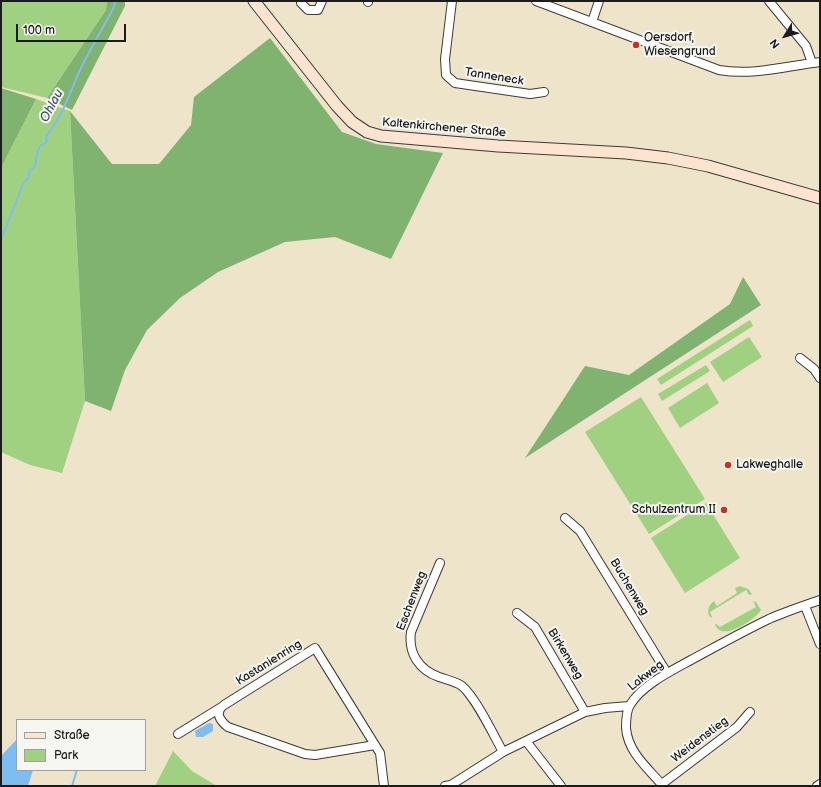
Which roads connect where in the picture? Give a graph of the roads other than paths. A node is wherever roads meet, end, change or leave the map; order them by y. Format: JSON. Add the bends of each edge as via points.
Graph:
{"nodes":[{"id":1,"x":254,"y":1,"type":"edge"},
{"id":2,"x":301,"y":1,"type":"edge"},
{"id":3,"x":322,"y":1,"type":"edge"},
{"id":4,"x":452,"y":1,"type":"edge"},
{"id":5,"x":536,"y":1,"type":"edge"},
{"id":6,"x":599,"y":1,"type":"edge"},
{"id":7,"x":769,"y":1,"type":"edge"},
{"id":8,"x":592,"y":22,"type":"junction"},
{"id":9,"x":816,"y":62,"type":"edge"},
{"id":10,"x":544,"y":92,"type":"dead end"},
{"id":11,"x":820,"y":198,"type":"edge"},
{"id":12,"x":800,"y":358,"type":"dead end"},
{"id":13,"x":820,"y":378,"type":"edge"},
{"id":14,"x":565,"y":518,"type":"dead end"},
{"id":15,"x":440,"y":563,"type":"dead end"},
{"id":16,"x":820,"y":600,"type":"edge"},
{"id":17,"x":805,"y":606,"type":"junction"},
{"id":18,"x":517,"y":613,"type":"dead end"},
{"id":19,"x":820,"y":644,"type":"edge"},
{"id":20,"x":667,"y":673,"type":"junction"},
{"id":21,"x":629,"y":706,"type":"junction"},
{"id":22,"x":220,"y":708,"type":"junction"},
{"id":23,"x":585,"y":712,"type":"junction"},
{"id":24,"x":750,"y":712,"type":"dead end"},
{"id":25,"x":178,"y":734,"type":"dead end"},
{"id":26,"x":526,"y":741,"type":"junction"},
{"id":27,"x":375,"y":745,"type":"junction"},
{"id":28,"x":503,"y":752,"type":"junction"},
{"id":29,"x":820,"y":784,"type":"edge"},
{"id":30,"x":662,"y":785,"type":"edge"},
{"id":31,"x":384,"y":786,"type":"edge"},
{"id":32,"x":445,"y":786,"type":"edge"},
{"id":33,"x":561,"y":786,"type":"edge"},
{"id":34,"x":817,"y":786,"type":"edge"}],
"edges":[{"from":1,"to":11,"type":"main road","name":"Kaltenkirchener Straße","via":[[337,106],[352,122],[367,132],[381,136],[668,158],[708,166]]},
{"from":2,"to":3,"type":"street","via":[[308,10],[318,10]]},
{"from":4,"to":10,"type":"street","name":"Tanneneck","via":[[445,59],[446,75],[455,83],[530,94]]},
{"from":5,"to":8,"type":"street"},
{"from":6,"to":8,"type":"street"},
{"from":7,"to":9,"type":"street"},
{"from":8,"to":9,"type":"street","via":[[719,70],[749,72]]},
{"from":12,"to":13,"type":"street","via":[[814,369]]},
{"from":14,"to":20,"type":"street","name":"Buchenweg","via":[[580,531]]},
{"from":15,"to":28,"type":"street","name":"Eschenweg","via":[[411,632],[411,649],[416,660],[428,672],[461,686],[472,697]]},
{"from":16,"to":17,"type":"street","name":"Lakweg"},
{"from":17,"to":19,"type":"street"},
{"from":17,"to":20,"type":"street","name":"Lakweg","via":[[770,619]]},
{"from":18,"to":23,"type":"street","name":"Birkenweg","via":[[535,627]]},
{"from":20,"to":21,"type":"street","name":"Lakweg","via":[[636,697]]},
{"from":21,"to":23,"type":"street","name":"Lakweg"},
{"from":21,"to":30,"type":"street","via":[[626,730],[632,746],[640,760]]},
{"from":22,"to":25,"type":"street","name":"Kastanienring"},
{"from":22,"to":27,"type":"street","via":[[219,718],[228,727],[305,754],[315,755]]},
{"from":22,"to":27,"type":"street","name":"Kastanienring","via":[[315,648]]},
{"from":23,"to":26,"type":"street","name":"Lakweg"},
{"from":24,"to":30,"type":"street","name":"Weidenstieg","via":[[737,727]]},
{"from":26,"to":28,"type":"street","name":"Lakweg"},
{"from":26,"to":33,"type":"street"},
{"from":27,"to":31,"type":"street","name":"Kastanienring","via":[[380,753]]},
{"from":28,"to":32,"type":"street","name":"Lakweg","via":[[451,785]]},
{"from":29,"to":34,"type":"street"}]}
